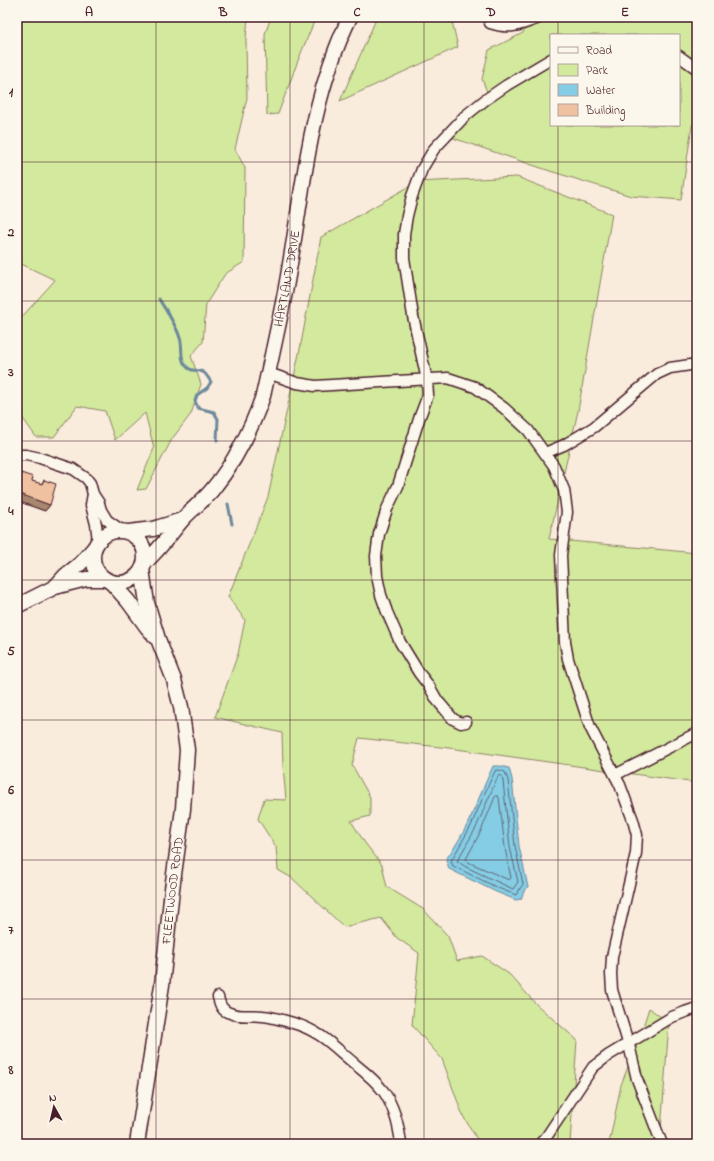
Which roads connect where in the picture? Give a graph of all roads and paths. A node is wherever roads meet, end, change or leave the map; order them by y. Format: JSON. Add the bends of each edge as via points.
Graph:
{"nodes":[{"id":1,"x":350,"y":17,"type":"edge"},
{"id":2,"x":540,"y":17,"type":"edge"},
{"id":3,"x":490,"y":23,"type":"dead end"},
{"id":4,"x":680,"y":57,"type":"edge"},
{"id":5,"x":550,"y":60,"type":"edge"},
{"id":6,"x":697,"y":69,"type":"edge"},
{"id":7,"x":697,"y":364,"type":"edge"},
{"id":8,"x":268,"y":373,"type":"junction"},
{"id":9,"x":427,"y":380,"type":"junction"},
{"id":10,"x":545,"y":452,"type":"junction"},
{"id":11,"x":17,"y":456,"type":"edge"},
{"id":12,"x":93,"y":494,"type":"junction"},
{"id":13,"x":182,"y":520,"type":"junction"},
{"id":14,"x":125,"y":531,"type":"junction"},
{"id":15,"x":96,"y":544,"type":"junction"},
{"id":16,"x":143,"y":567,"type":"junction"},
{"id":17,"x":108,"y":580,"type":"junction"},
{"id":18,"x":55,"y":588,"type":"junction"},
{"id":19,"x":17,"y":606,"type":"edge"},
{"id":20,"x":158,"y":639,"type":"junction"},
{"id":21,"x":466,"y":722,"type":"dead end"},
{"id":22,"x":697,"y":734,"type":"edge"},
{"id":23,"x":615,"y":775,"type":"junction"},
{"id":24,"x":218,"y":997,"type":"dead end"},
{"id":25,"x":697,"y":1008,"type":"edge"},
{"id":26,"x":628,"y":1044,"type":"junction"},
{"id":27,"x":137,"y":1144,"type":"edge"},
{"id":28,"x":401,"y":1144,"type":"edge"},
{"id":29,"x":540,"y":1144,"type":"edge"},
{"id":30,"x":662,"y":1144,"type":"edge"}],
"edges":[{"from":1,"to":8,"type":"main road","name":"HARTLAND DRIVE","via":[[339,40],[318,105]]},
{"from":2,"to":3,"type":"street","via":[[524,25],[512,27]]},
{"from":4,"to":6,"type":"street"},
{"from":5,"to":9,"type":"street","via":[[507,85],[465,116],[434,149],[422,169],[407,216],[404,258]]},
{"from":7,"to":10,"type":"street","via":[[670,368],[657,374],[594,427],[564,445]]},
{"from":8,"to":9,"type":"street","via":[[315,386]]},
{"from":8,"to":13,"type":"main road","name":"HARTLAND DRIVE","via":[[257,413],[238,452],[211,490]]},
{"from":9,"to":10,"type":"street","via":[[448,378],[475,387],[520,422]]},
{"from":9,"to":21,"type":"street","via":[[428,395],[379,534],[377,576],[387,612],[412,662],[453,719],[461,723]]},
{"from":10,"to":23,"type":"street","via":[[564,490],[567,512],[561,555],[568,659],[590,727]]},
{"from":11,"to":12,"type":"street","via":[[40,458],[73,469],[86,478]]},
{"from":12,"to":14,"type":"street","via":[[107,520]]},
{"from":12,"to":15,"type":"street","via":[[91,505],[96,524]]},
{"from":13,"to":14,"type":"main road","name":"HARTLAND DRIVE","via":[[153,529]]},
{"from":13,"to":16,"type":"main road","name":"HARTLAND DRIVE"},
{"from":14,"to":15,"type":"main road","name":"HARTLAND DRIVE","via":[[112,531]]},
{"from":14,"to":16,"type":"main road","via":[[142,544],[145,552]]},
{"from":15,"to":17,"type":"main road","via":[[92,557],[94,566],[98,573]]},
{"from":15,"to":18,"type":"main road","name":"HARTLAND DRIVE"},
{"from":16,"to":17,"type":"main road","name":"HARTLAND DRIVE","via":[[130,581],[121,583]]},
{"from":16,"to":20,"type":"main road","name":"FLEETWOOD ROAD","via":[[147,603]]},
{"from":17,"to":18,"type":"main road","name":"HARTLAND DRIVE","via":[[86,579]]},
{"from":17,"to":20,"type":"main road","name":"FLEETWOOD ROAD"},
{"from":18,"to":19,"type":"main road","name":"HARTLAND DRIVE"},
{"from":20,"to":27,"type":"main road","name":"FLEETWOOD ROAD","via":[[182,707],[186,757],[183,809],[162,985]]},
{"from":22,"to":23,"type":"street"},
{"from":23,"to":26,"type":"street","via":[[637,835],[636,853],[612,957],[611,974],[612,990]]},
{"from":24,"to":28,"type":"street","via":[[226,1012],[239,1016],[263,1016],[304,1026],[337,1047],[384,1092],[395,1116]]},
{"from":25,"to":26,"type":"street","via":[[672,1017]]},
{"from":26,"to":29,"type":"street","via":[[593,1067]]},
{"from":26,"to":30,"type":"street","via":[[637,1079]]}]}
